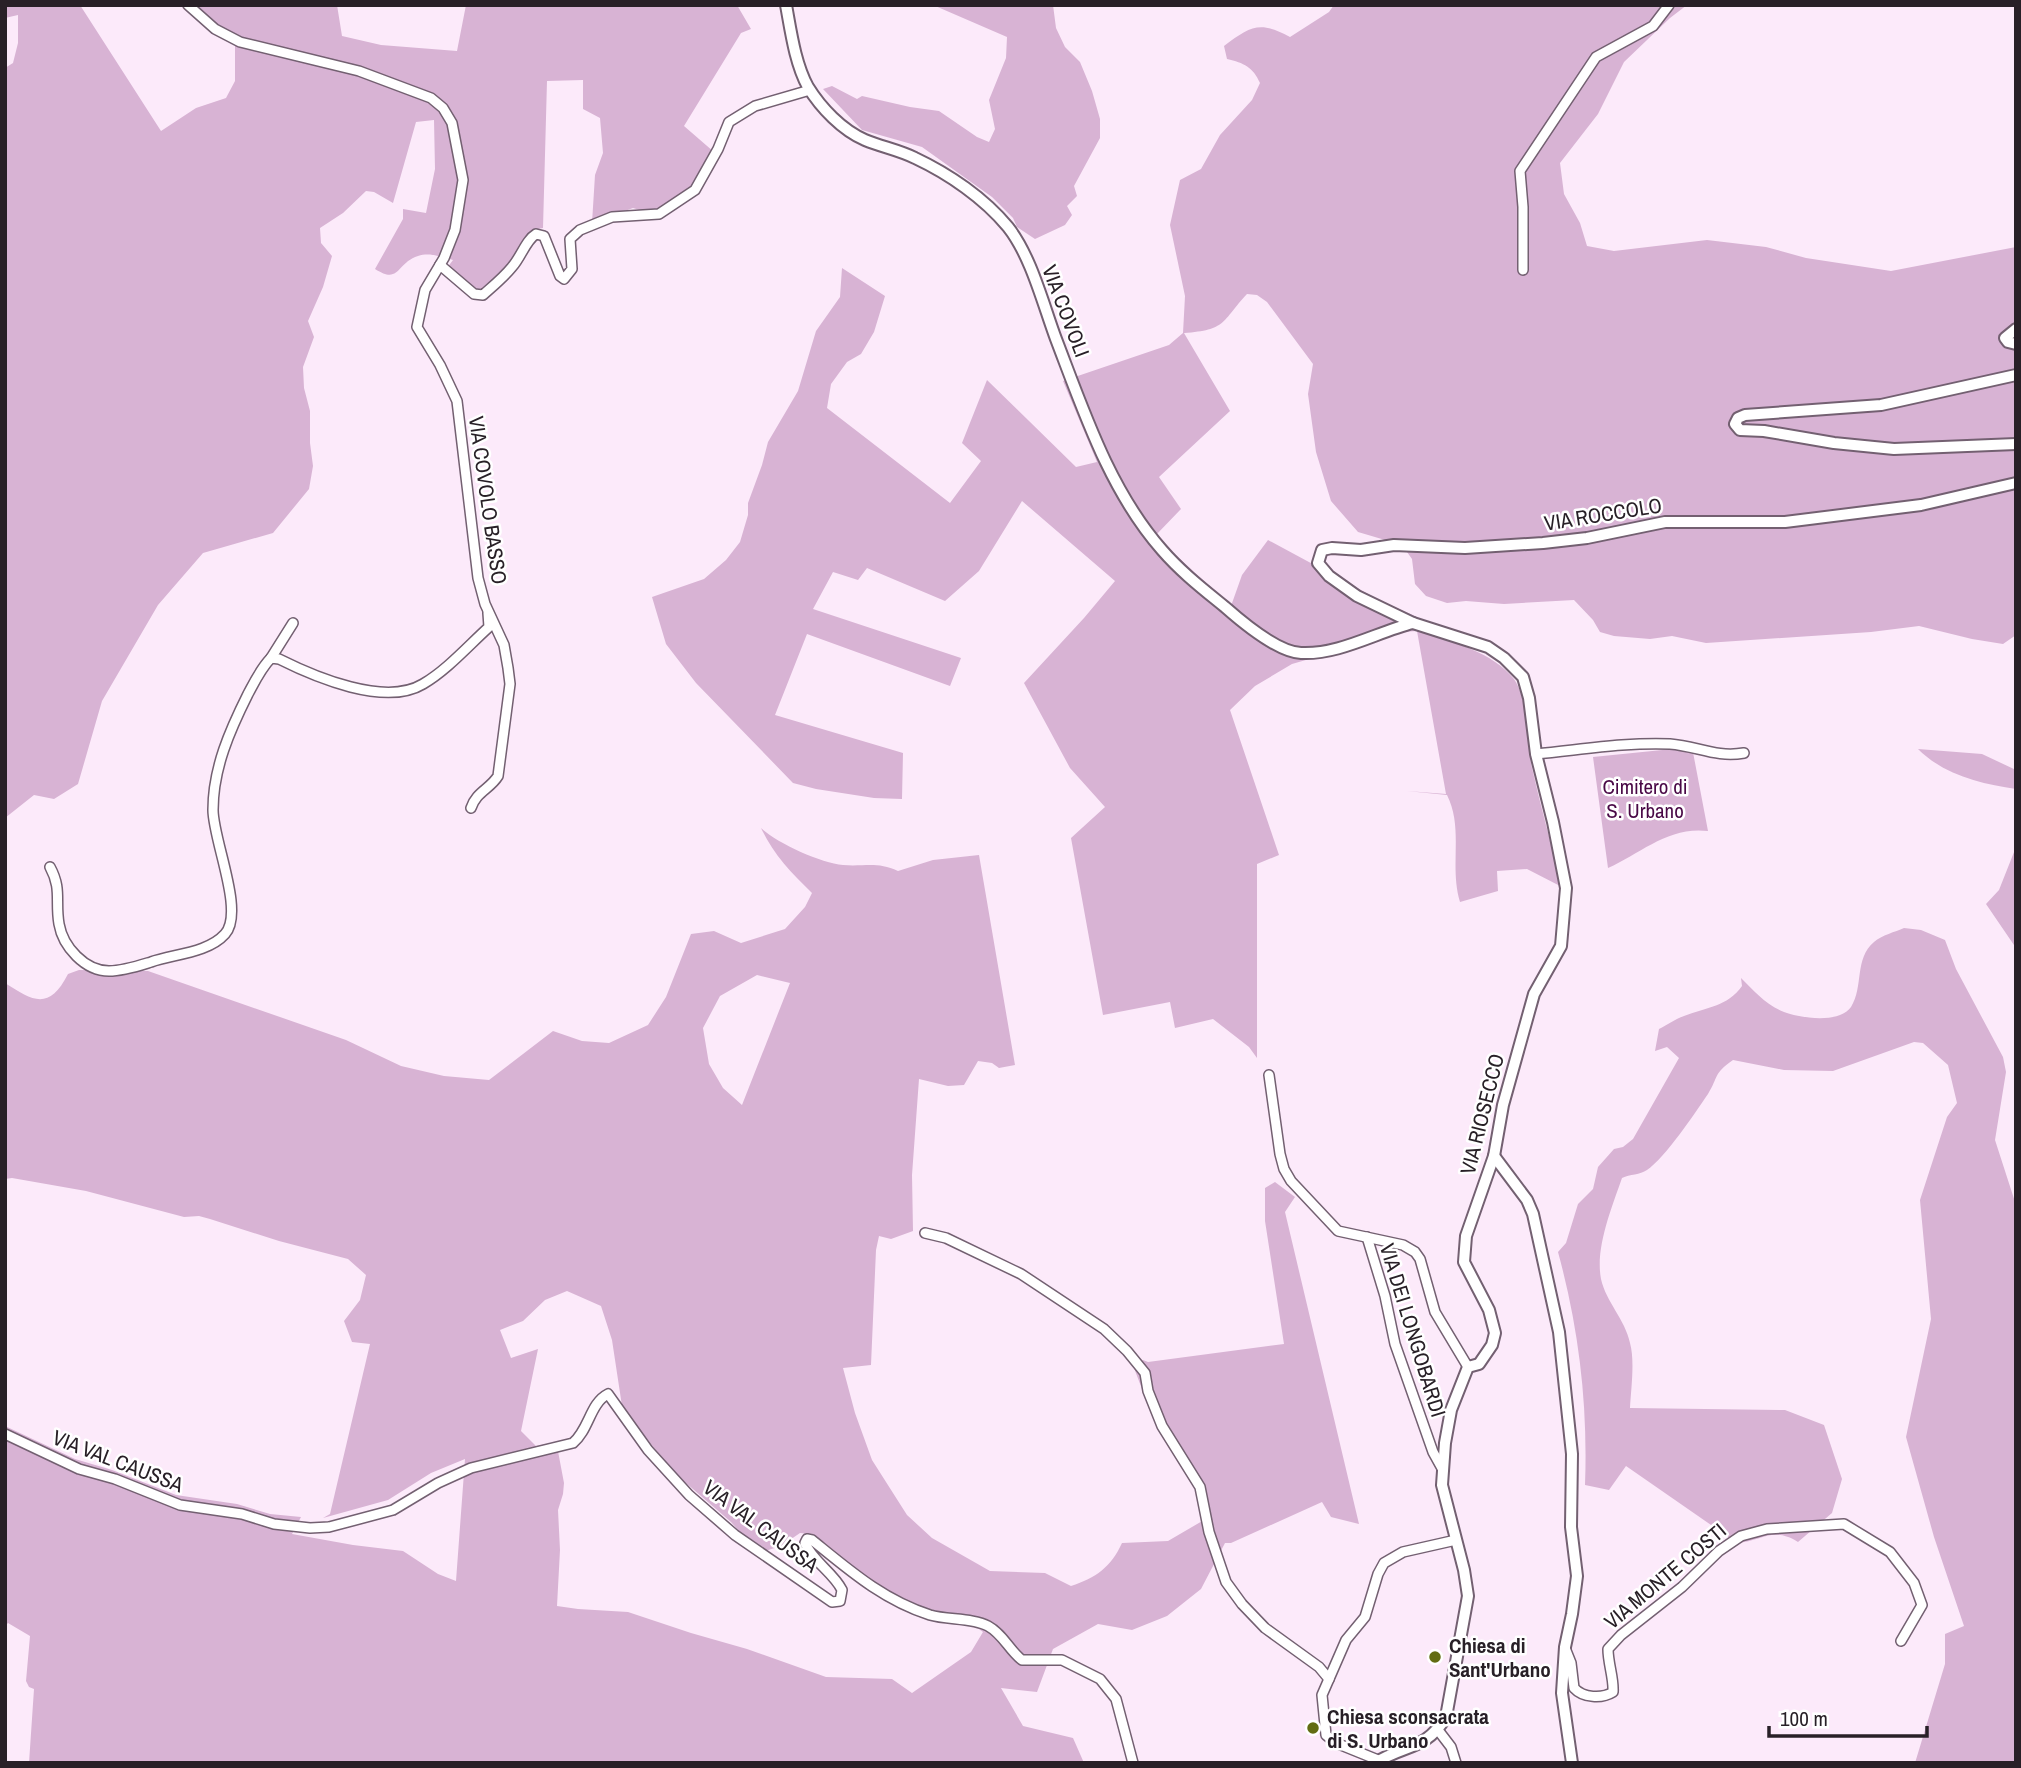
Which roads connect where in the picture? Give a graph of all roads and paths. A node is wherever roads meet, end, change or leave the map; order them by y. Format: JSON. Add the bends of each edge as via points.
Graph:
{"nodes":[{"id":1,"x":188,"y":5,"type":"edge"},
{"id":2,"x":786,"y":5,"type":"edge"},
{"id":3,"x":1669,"y":5,"type":"edge"},
{"id":4,"x":810,"y":90,"type":"junction"},
{"id":5,"x":440,"y":265,"type":"junction"},
{"id":6,"x":1522,"y":270,"type":"dead end"},
{"id":7,"x":2016,"y":329,"type":"edge"},
{"id":8,"x":2016,"y":344,"type":"edge"},
{"id":9,"x":2016,"y":375,"type":"edge"},
{"id":10,"x":2016,"y":444,"type":"edge"},
{"id":11,"x":2016,"y":483,"type":"edge"},
{"id":12,"x":488,"y":611,"type":"junction"},
{"id":13,"x":293,"y":623,"type":"dead end"},
{"id":14,"x":1413,"y":623,"type":"junction"},
{"id":15,"x":271,"y":658,"type":"junction"},
{"id":16,"x":1744,"y":753,"type":"dead end"},
{"id":17,"x":1536,"y":754,"type":"junction"},
{"id":18,"x":471,"y":808,"type":"dead end"},
{"id":19,"x":50,"y":867,"type":"dead end"},
{"id":20,"x":1269,"y":1075,"type":"dead end"},
{"id":21,"x":1494,"y":1156,"type":"junction"},
{"id":22,"x":925,"y":1233,"type":"dead end"},
{"id":23,"x":1367,"y":1237,"type":"junction"},
{"id":24,"x":1468,"y":1367,"type":"junction"},
{"id":25,"x":5,"y":1434,"type":"edge"},
{"id":26,"x":1443,"y":1470,"type":"junction"},
{"id":27,"x":1456,"y":1539,"type":"junction"},
{"id":28,"x":1901,"y":1641,"type":"dead end"},
{"id":29,"x":1565,"y":1647,"type":"junction"},
{"id":30,"x":1329,"y":1679,"type":"junction"},
{"id":31,"x":1438,"y":1730,"type":"junction"},
{"id":32,"x":1377,"y":1762,"type":"edge"},
{"id":33,"x":1572,"y":1762,"type":"edge"},
{"id":34,"x":1133,"y":1763,"type":"edge"},
{"id":35,"x":1456,"y":1763,"type":"edge"}],
"edges":[{"from":1,"to":5,"type":"street","name":"VIA COVOLO BASSO","via":[[215,29],[240,42],[359,71],[443,108],[452,123],[463,180],[455,230]]},
{"from":2,"to":4,"type":"street","name":"VIA COVOLI"},
{"from":3,"to":6,"type":"street","via":[[1653,26],[1596,57],[1520,171]]},
{"from":4,"to":5,"type":"street","via":[[755,106],[729,122],[695,190],[659,214],[612,217],[580,230],[570,239],[572,269],[564,279],[544,236],[536,234],[483,295],[474,294]]},
{"from":4,"to":14,"type":"street","name":"VIA COVOLI","via":[[849,131],[939,171],[1002,220],[1021,248],[1078,396],[1124,497],[1179,569],[1240,620],[1299,653],[1332,649]]},
{"from":5,"to":12,"type":"street","name":"VIA COVOLO BASSO","via":[[425,290],[417,327],[457,401],[476,564]]},
{"from":7,"to":8,"type":"street","via":[[2005,338]]},
{"from":9,"to":10,"type":"street","via":[[1881,405],[1745,415],[1735,424],[1740,430],[1871,447]]},
{"from":11,"to":14,"type":"street","name":"VIA ROCCOLO","via":[[1930,503],[1784,522],[1665,522],[1543,543],[1322,550],[1320,567],[1344,587]]},
{"from":12,"to":15,"type":"street","name":"VIA COVOLO BASSO","via":[[489,627],[425,684],[400,693],[332,682]]},
{"from":12,"to":18,"type":"street","name":"VIA COVOLO BASSO","via":[[504,646],[510,684],[498,776],[475,797]]},
{"from":13,"to":15,"type":"street"},
{"from":14,"to":17,"type":"street","name":"VIA RIOSECCO","via":[[1488,647],[1515,667],[1529,698]]},
{"from":15,"to":19,"type":"street","via":[[234,720],[213,796],[214,826],[232,911],[224,935],[204,947],[125,969],[106,971],[83,963],[61,934],[59,889]]},
{"from":16,"to":17,"type":"street","via":[[1640,744]]},
{"from":17,"to":21,"type":"street","name":"VIA RIOSECCO","via":[[1566,888],[1564,937],[1534,994]]},
{"from":20,"to":23,"type":"street","via":[[1280,1154],[1288,1176],[1338,1231]]},
{"from":21,"to":24,"type":"street","name":"VIA RIOSECCO","via":[[1464,1249],[1464,1262],[1489,1310],[1494,1339],[1479,1364]]},
{"from":21,"to":29,"type":"street","name":"VIA MONTE COSTI","via":[[1533,1214],[1559,1332],[1572,1454],[1571,1527],[1577,1576]]},
{"from":22,"to":30,"type":"street","via":[[1021,1275],[1104,1329],[1127,1350],[1144,1373],[1163,1426],[1200,1487],[1226,1582],[1265,1628]]},
{"from":23,"to":24,"type":"street","via":[[1403,1245],[1417,1254],[1435,1312]]},
{"from":23,"to":26,"type":"street","name":"VIA DEI LONGOBARDI","via":[[1395,1344]]},
{"from":24,"to":26,"type":"street","name":"VIA RIOSECCO","via":[[1451,1410]]},
{"from":25,"to":34,"type":"street","name":"VIA VAL CAUSSA","via":[[79,1469],[180,1505],[274,1524],[329,1527],[393,1510],[471,1468],[573,1443],[608,1394],[648,1450],[689,1494],[743,1541],[832,1602],[841,1599],[841,1587],[807,1549],[807,1539],[892,1600],[941,1618],[986,1625],[1022,1660],[1062,1660],[1100,1679],[1116,1699]]},
{"from":26,"to":27,"type":"street","name":"VIA RIOSECCO","via":[[1442,1485]]},
{"from":27,"to":30,"type":"street","via":[[1404,1552],[1384,1563],[1365,1617],[1346,1640]]},
{"from":27,"to":31,"type":"street","name":"VIA RIOSECCO","via":[[1467,1608],[1446,1717]]},
{"from":28,"to":29,"type":"street","name":"VIA MONTE COSTI","via":[[1923,1605],[1914,1583],[1885,1547],[1844,1524],[1767,1529],[1741,1536],[1719,1551],[1608,1649],[1614,1684],[1608,1695],[1586,1696],[1574,1688]]},
{"from":29,"to":33,"type":"street","name":"VIA MONTE COSTI","via":[[1562,1693]]},
{"from":30,"to":32,"type":"street","via":[[1322,1695],[1326,1735]]},
{"from":31,"to":32,"type":"street","via":[[1417,1746]]},
{"from":31,"to":35,"type":"street"}]}
